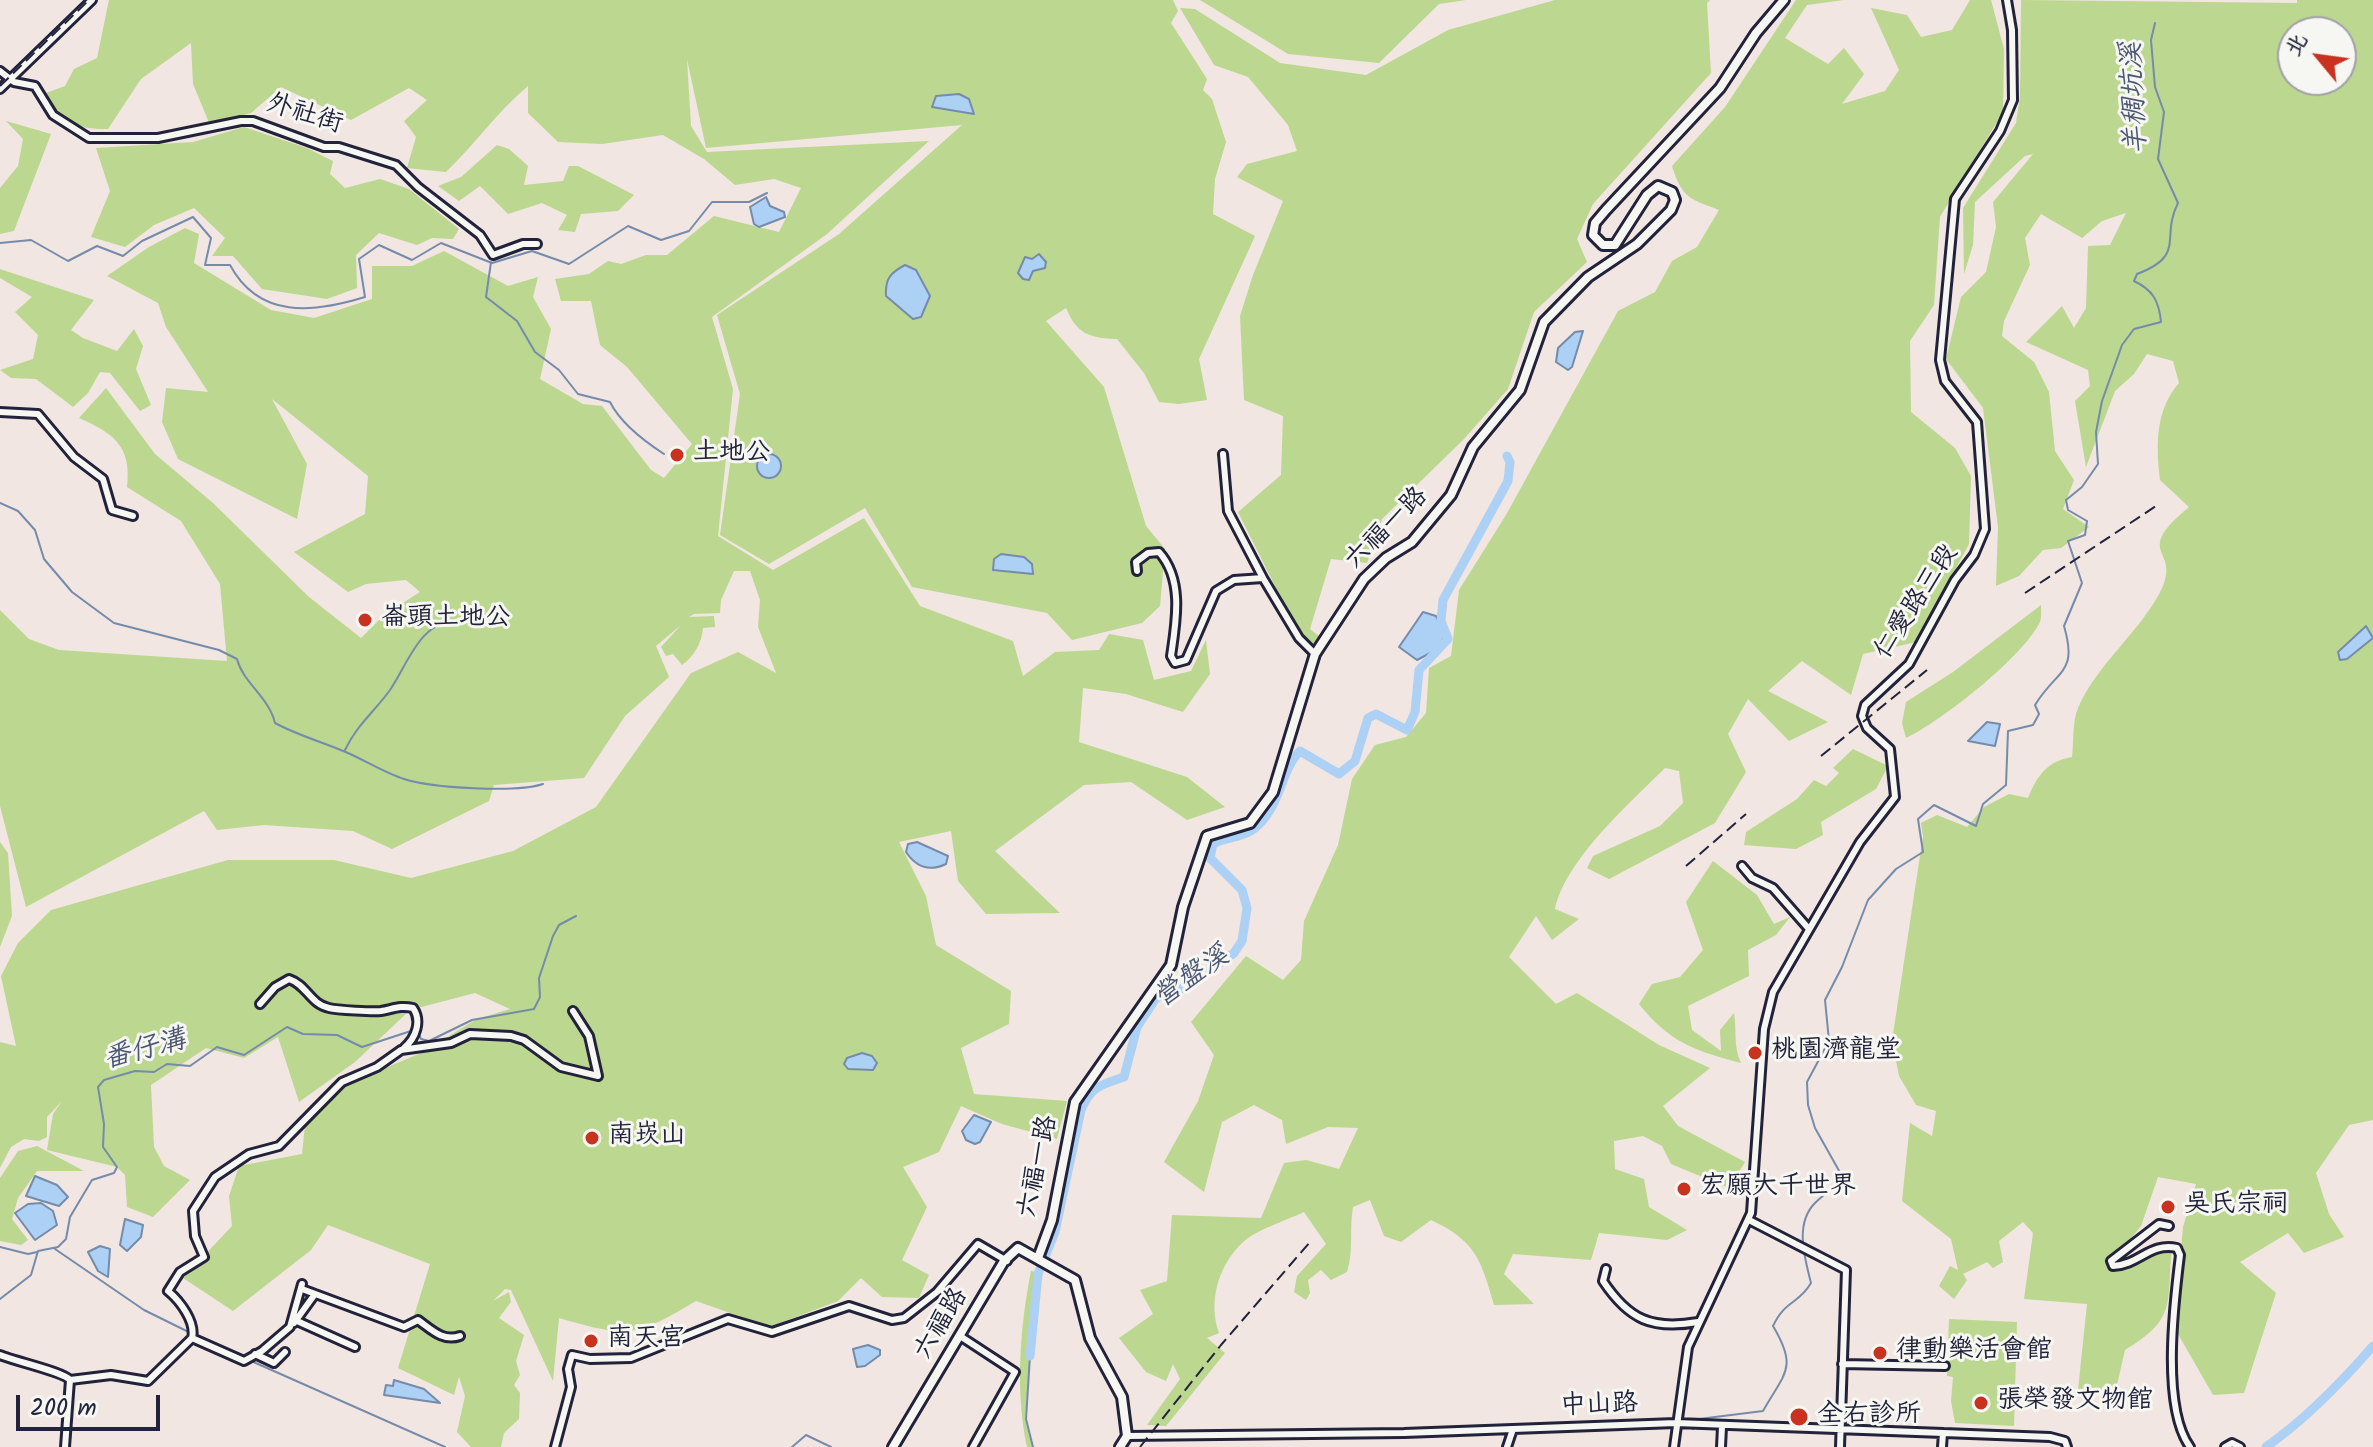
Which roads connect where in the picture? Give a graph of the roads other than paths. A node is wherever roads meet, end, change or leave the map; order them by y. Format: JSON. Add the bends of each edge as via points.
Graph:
{"nodes":[{"id":1,"x":92,"y":0,"type":"edge"},
{"id":2,"x":1784,"y":0,"type":"edge"},
{"id":3,"x":2007,"y":0,"type":"edge"},
{"id":4,"x":0,"y":71,"type":"edge"},
{"id":5,"x":10,"y":80,"type":"junction"},
{"id":6,"x":0,"y":89,"type":"edge"},
{"id":7,"x":537,"y":244,"type":"dead end"},
{"id":8,"x":0,"y":412,"type":"edge"},
{"id":9,"x":1223,"y":454,"type":"dead end"},
{"id":10,"x":133,"y":516,"type":"dead end"},
{"id":11,"x":1137,"y":571,"type":"dead end"},
{"id":12,"x":1263,"y":578,"type":"junction"},
{"id":13,"x":1315,"y":654,"type":"junction"},
{"id":14,"x":1742,"y":866,"type":"dead end"},
{"id":15,"x":1809,"y":929,"type":"junction"},
{"id":16,"x":260,"y":1004,"type":"dead end"},
{"id":17,"x":573,"y":1011,"type":"dead end"},
{"id":18,"x":401,"y":1050,"type":"junction"},
{"id":19,"x":1749,"y":1220,"type":"junction"},
{"id":20,"x":2169,"y":1226,"type":"dead end"},
{"id":21,"x":1038,"y":1258,"type":"junction"},
{"id":22,"x":1007,"y":1261,"type":"junction"},
{"id":23,"x":1606,"y":1269,"type":"dead end"},
{"id":24,"x":315,"y":1294,"type":"junction"},
{"id":25,"x":1698,"y":1322,"type":"junction"},
{"id":26,"x":294,"y":1323,"type":"junction"},
{"id":27,"x":460,"y":1336,"type":"dead end"},
{"id":28,"x":960,"y":1336,"type":"junction"},
{"id":29,"x":192,"y":1338,"type":"junction"},
{"id":30,"x":355,"y":1347,"type":"dead end"},
{"id":31,"x":285,"y":1352,"type":"dead end"},
{"id":32,"x":255,"y":1354,"type":"junction"},
{"id":33,"x":0,"y":1355,"type":"edge"},
{"id":34,"x":1842,"y":1364,"type":"junction"},
{"id":35,"x":1945,"y":1366,"type":"dead end"},
{"id":36,"x":70,"y":1380,"type":"junction"},
{"id":37,"x":1676,"y":1423,"type":"junction"},
{"id":38,"x":1722,"y":1427,"type":"junction"},
{"id":39,"x":1513,"y":1429,"type":"junction"},
{"id":40,"x":1840,"y":1430,"type":"junction"},
{"id":41,"x":1943,"y":1433,"type":"junction"},
{"id":42,"x":1127,"y":1436,"type":"junction"},
{"id":43,"x":1201,"y":1437,"type":"junction"},
{"id":44,"x":2239,"y":1446,"type":"edge"},
{"id":45,"x":65,"y":1447,"type":"edge"},
{"id":46,"x":555,"y":1447,"type":"edge"},
{"id":47,"x":893,"y":1447,"type":"edge"},
{"id":48,"x":973,"y":1447,"type":"edge"},
{"id":49,"x":1120,"y":1447,"type":"edge"},
{"id":50,"x":1201,"y":1447,"type":"edge"},
{"id":51,"x":1507,"y":1447,"type":"edge"},
{"id":52,"x":1674,"y":1447,"type":"edge"},
{"id":53,"x":1721,"y":1447,"type":"edge"},
{"id":54,"x":1840,"y":1447,"type":"edge"},
{"id":55,"x":1942,"y":1447,"type":"edge"},
{"id":56,"x":2067,"y":1447,"type":"edge"},
{"id":57,"x":2190,"y":1447,"type":"edge"},
{"id":58,"x":2225,"y":1447,"type":"edge"}],
"edges":[{"from":1,"to":5,"type":"street"},
{"from":2,"to":13,"type":"street","name":"六福一路","via":[[1720,88],[1601,217],[1593,235],[1599,243],[1615,245],[1658,186],[1672,192],[1671,210],[1637,244],[1588,277],[1544,322],[1520,390],[1473,447],[1451,495],[1412,542],[1364,579]]},
{"from":3,"to":15,"type":"street","name":"仁愛路三段","via":[[2013,100],[2000,131],[1955,199],[1940,360],[1945,381],[1977,422],[1985,529],[1909,664],[1865,705],[1867,728],[1890,749],[1895,797],[1869,828]]},
{"from":4,"to":5,"type":"street","name":"外社街"},
{"from":5,"to":6,"type":"street"},
{"from":5,"to":7,"type":"street","name":"外社街","via":[[35,86],[53,115],[89,138],[158,138],[248,120],[381,160],[396,165],[480,235],[493,255]]},
{"from":8,"to":10,"type":"street","via":[[38,414],[74,457],[103,479],[112,510]]},
{"from":9,"to":12,"type":"street","via":[[1228,511]]},
{"from":11,"to":12,"type":"street","via":[[1136,562],[1148,553],[1159,552],[1168,562],[1176,597],[1171,656],[1180,664],[1223,583]]},
{"from":12,"to":13,"type":"street","via":[[1299,638]]},
{"from":13,"to":21,"type":"street","name":"六福一路","via":[[1273,792],[1250,823],[1207,836],[1183,907],[1171,965],[1075,1102],[1052,1220]]},
{"from":14,"to":15,"type":"street","via":[[1773,888]]},
{"from":15,"to":19,"type":"street","name":"仁愛路三段","via":[[1773,992],[1764,1029]]},
{"from":16,"to":18,"type":"street","via":[[289,979],[315,1004],[333,1009],[413,1008],[417,1027],[411,1043]]},
{"from":17,"to":18,"type":"street","via":[[589,1036],[598,1076],[561,1067],[519,1038],[477,1034]]},
{"from":18,"to":29,"type":"street","via":[[342,1082],[279,1146],[249,1154],[215,1177],[193,1211],[204,1257],[180,1272],[168,1291],[191,1321]]},
{"from":19,"to":25,"type":"street","name":"仁愛路三段"},
{"from":19,"to":34,"type":"street","via":[[1846,1270]]},
{"from":20,"to":57,"type":"street","via":[[2159,1224],[2111,1261],[2120,1266],[2153,1247],[2177,1248],[2180,1255],[2171,1356],[2182,1435]]},
{"from":21,"to":22,"type":"street","via":[[1018,1248]]},
{"from":21,"to":42,"type":"street","via":[[1075,1280],[1090,1338],[1122,1397]]},
{"from":22,"to":28,"type":"street","name":"六福路"},
{"from":22,"to":46,"type":"street","via":[[978,1244],[937,1292],[904,1318],[892,1320],[849,1306],[772,1332],[728,1319],[631,1358],[572,1355],[569,1397]]},
{"from":23,"to":25,"type":"street","via":[[1603,1281],[1630,1313],[1667,1327]]},
{"from":24,"to":26,"type":"street"},
{"from":24,"to":26,"type":"street","via":[[302,1286]]},
{"from":24,"to":27,"type":"street","via":[[404,1327],[418,1320],[435,1334]]},
{"from":25,"to":37,"type":"street","name":"仁愛路三段","via":[[1685,1357]]},
{"from":26,"to":30,"type":"street"},
{"from":26,"to":32,"type":"street"},
{"from":28,"to":47,"type":"street","name":"六福路"},
{"from":28,"to":48,"type":"street","via":[[1015,1372]]},
{"from":29,"to":32,"type":"street","via":[[239,1361]]},
{"from":29,"to":36,"type":"street","via":[[148,1381],[111,1375]]},
{"from":31,"to":32,"type":"street","via":[[274,1363]]},
{"from":33,"to":36,"type":"street","via":[[64,1373]]},
{"from":34,"to":35,"type":"street"},
{"from":34,"to":40,"type":"street"},
{"from":36,"to":45,"type":"street"},
{"from":37,"to":38,"type":"street","name":"中山路"},
{"from":37,"to":39,"type":"street","name":"中山路"},
{"from":37,"to":52,"type":"street","name":"仁愛路三段"},
{"from":38,"to":40,"type":"street","name":"中山路"},
{"from":38,"to":53,"type":"street"},
{"from":39,"to":43,"type":"street","name":"中山路"},
{"from":39,"to":51,"type":"street"},
{"from":40,"to":41,"type":"street","name":"中山路"},
{"from":40,"to":54,"type":"street"},
{"from":41,"to":55,"type":"street"},
{"from":41,"to":56,"type":"street","name":"中山路","via":[[2050,1437],[2065,1441]]},
{"from":42,"to":43,"type":"street","name":"中山路"},
{"from":42,"to":49,"type":"street"},
{"from":43,"to":50,"type":"street"},
{"from":44,"to":58,"type":"street"}]}
